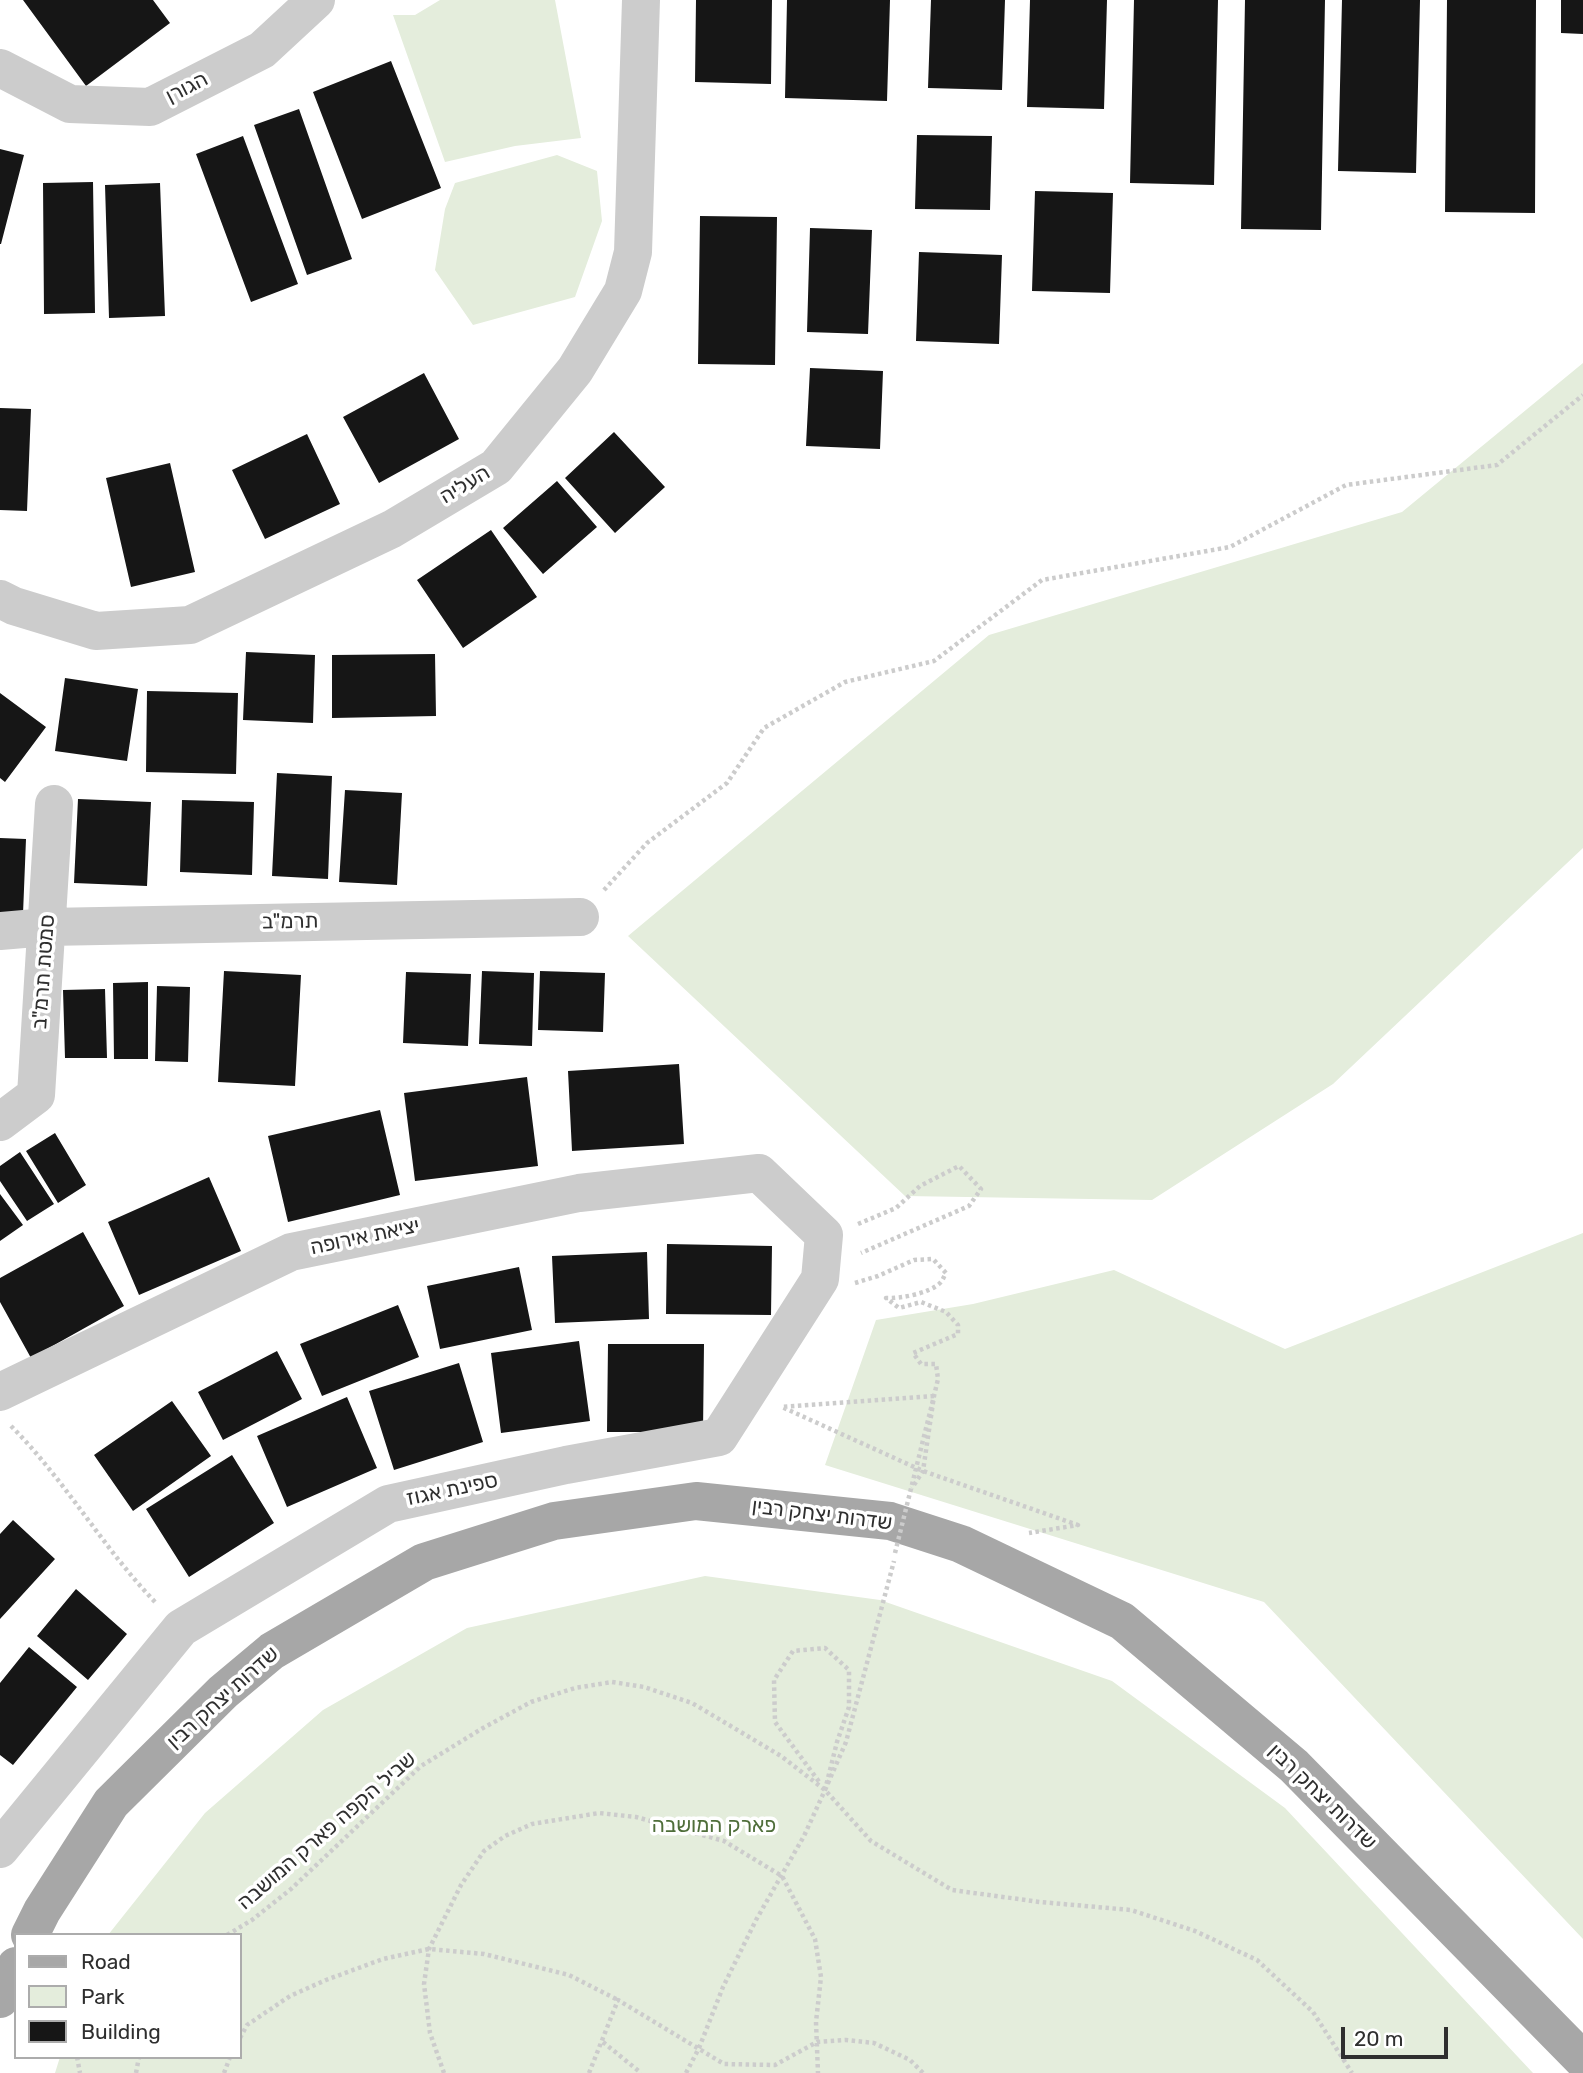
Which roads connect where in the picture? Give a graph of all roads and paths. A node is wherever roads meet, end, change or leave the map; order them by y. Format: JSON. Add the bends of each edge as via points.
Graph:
{"nodes":[{"id":1,"x":316,"y":0,"type":"edge"},
{"id":2,"x":641,"y":0,"type":"edge"},
{"id":3,"x":0,"y":68,"type":"edge"},
{"id":4,"x":1583,"y":395,"type":"edge"},
{"id":5,"x":0,"y":599,"type":"edge"},
{"id":6,"x":54,"y":804,"type":"dead end"},
{"id":7,"x":580,"y":917,"type":"joint"},
{"id":8,"x":47,"y":927,"type":"junction"},
{"id":9,"x":0,"y":931,"type":"edge"},
{"id":10,"x":0,"y":1122,"type":"edge"},
{"id":11,"x":824,"y":1235,"type":"junction"},
{"id":12,"x":859,"y":1253,"type":"dead end"},
{"id":13,"x":849,"y":1284,"type":"dead end"},
{"id":14,"x":934,"y":1396,"type":"junction"},
{"id":15,"x":4,"y":1408,"type":"edge"},
{"id":16,"x":923,"y":1471,"type":"junction"},
{"id":17,"x":890,"y":1521,"type":"junction"},
{"id":18,"x":1026,"y":1534,"type":"dead end"},
{"id":19,"x":152,"y":1598,"type":"dead end"},
{"id":20,"x":825,"y":1790,"type":"junction"},
{"id":21,"x":0,"y":1849,"type":"edge"},
{"id":22,"x":782,"y":1876,"type":"junction"},
{"id":23,"x":31,"y":1933,"type":"edge"},
{"id":24,"x":230,"y":1933,"type":"edge"},
{"id":25,"x":429,"y":1949,"type":"junction"},
{"id":26,"x":14,"y":1970,"type":"edge"},
{"id":27,"x":0,"y":2000,"type":"edge"},
{"id":28,"x":618,"y":2000,"type":"junction"},
{"id":29,"x":242,"y":2034,"type":"edge"},
{"id":30,"x":603,"y":2042,"type":"junction"},
{"id":31,"x":817,"y":2042,"type":"junction"},
{"id":32,"x":699,"y":2048,"type":"junction"},
{"id":33,"x":1583,"y":2060,"type":"edge"},
{"id":34,"x":444,"y":2073,"type":"edge"},
{"id":35,"x":589,"y":2073,"type":"edge"},
{"id":36,"x":641,"y":2073,"type":"edge"},
{"id":37,"x":686,"y":2073,"type":"edge"},
{"id":38,"x":818,"y":2073,"type":"edge"},
{"id":39,"x":923,"y":2073,"type":"edge"},
{"id":40,"x":1352,"y":2073,"type":"edge"}],
"edges":[{"from":1,"to":3,"type":"street","name":"הגורן","via":[[262,50],[150,107],[70,104]]},
{"from":2,"to":5,"type":"street","name":"העליה","via":[[634,252],[623,291],[575,370],[496,467],[392,529],[190,625],[96,631]]},
{"from":4,"to":7,"type":"path","via":[[1497,466],[1346,485],[1230,547],[1042,580],[934,662],[845,682],[764,728],[727,783],[647,843]]},
{"from":6,"to":8,"type":"street","name":"סמטת תרמ\"ב"},
{"from":7,"to":8,"type":"street","name":"תרמ\"ב"},
{"from":8,"to":9,"type":"street","name":"תרמ\"ב"},
{"from":8,"to":10,"type":"street","name":"סמטת תרמ\"ב","via":[[36,1095]]},
{"from":11,"to":12,"type":"path","via":[[896,1208],[920,1186],[959,1166],[981,1189],[970,1206]]},
{"from":11,"to":15,"type":"street","name":"יציאת אירופה","via":[[759,1173],[579,1193],[291,1252]]},
{"from":11,"to":21,"type":"street","name":"ספינת אגוז","via":[[820,1279],[719,1437],[388,1504],[181,1628]]},
{"from":13,"to":14,"type":"path","via":[[914,1260],[933,1259],[946,1273],[940,1284],[900,1299],[886,1298],[899,1308],[921,1302],[946,1312],[958,1325],[958,1334],[913,1353],[921,1364],[936,1364],[939,1379]]},
{"from":14,"to":16,"type":"path"},
{"from":14,"to":16,"type":"path","via":[[782,1407]]},
{"from":14,"to":20,"type":"path","bridge":true,"via":[[857,1704]]},
{"from":15,"to":19,"type":"path"},
{"from":16,"to":17,"type":"path"},
{"from":16,"to":18,"type":"path","via":[[1078,1525]]},
{"from":17,"to":23,"type":"main road","name":"שדרות יצחק רבין","via":[[696,1501],[554,1521],[424,1562],[272,1651],[223,1692],[111,1803]]},
{"from":17,"to":33,"type":"main road","name":"שדרות יצחק רבין","via":[[961,1544],[1122,1621],[1294,1766]]},
{"from":20,"to":20,"type":"path","via":[[775,1722],[774,1680],[793,1651],[825,1648],[849,1670],[849,1707]]},
{"from":20,"to":22,"type":"path"},
{"from":20,"to":24,"type":"path","name":"שביל הקפה פארק המושבה","via":[[781,1756],[692,1703],[612,1682],[575,1688],[531,1702],[421,1766],[291,1889]]},
{"from":20,"to":40,"type":"path","name":"שביל הקפה פארק המושבה","via":[[871,1841],[952,1890],[1131,1910],[1195,1931],[1257,1960],[1313,2012]]},
{"from":22,"to":25,"type":"path","via":[[724,1841],[636,1817],[599,1813],[531,1824],[484,1851]]},
{"from":22,"to":31,"type":"path","via":[[815,1939],[821,1977]]},
{"from":22,"to":32,"type":"path","via":[[723,1987]]},
{"from":25,"to":28,"type":"path","via":[[484,1954],[569,1975]]},
{"from":25,"to":29,"type":"path","via":[[383,1959],[290,1996],[247,2025]]},
{"from":25,"to":34,"type":"path","via":[[425,1984],[430,2033]]},
{"from":26,"to":27,"type":"main road"},
{"from":28,"to":30,"type":"path"},
{"from":28,"to":32,"type":"path"},
{"from":30,"to":35,"type":"path"},
{"from":30,"to":36,"type":"path"},
{"from":31,"to":32,"type":"path","via":[[775,2065],[724,2064]]},
{"from":31,"to":38,"type":"path"},
{"from":31,"to":39,"type":"path","via":[[874,2043],[911,2060]]},
{"from":32,"to":37,"type":"path"}]}
